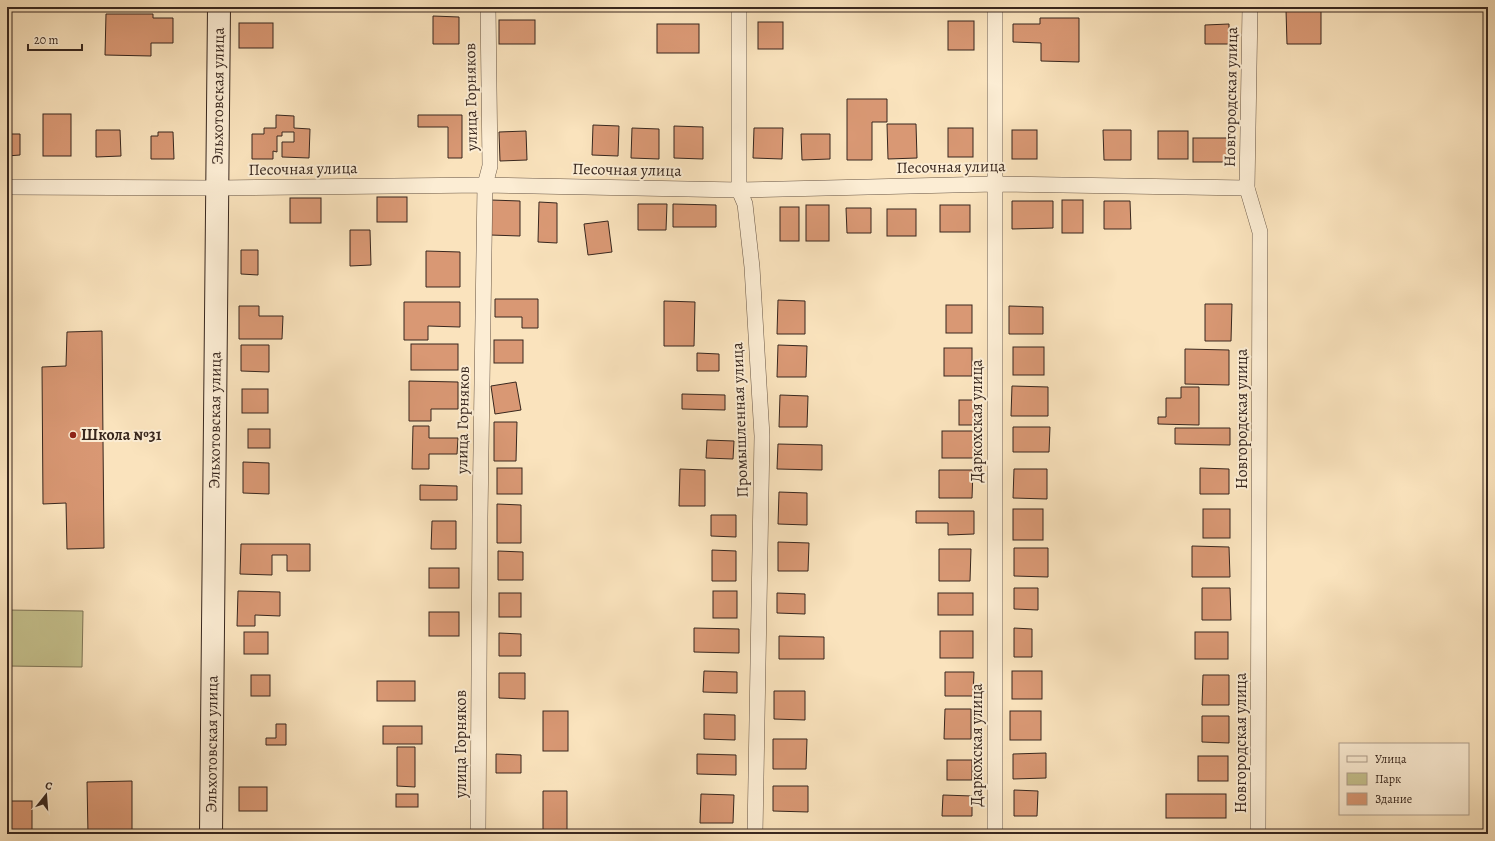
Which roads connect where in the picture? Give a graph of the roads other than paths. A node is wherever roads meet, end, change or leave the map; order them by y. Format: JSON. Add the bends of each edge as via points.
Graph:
{"nodes":[{"id":1,"x":219,"y":7,"type":"edge"},
{"id":2,"x":488,"y":7,"type":"edge"},
{"id":3,"x":739,"y":7,"type":"edge"},
{"id":4,"x":995,"y":7,"type":"edge"},
{"id":5,"x":1250,"y":7,"type":"edge"},
{"id":6,"x":995,"y":184,"type":"junction"},
{"id":7,"x":485,"y":185,"type":"junction"},
{"id":8,"x":7,"y":187,"type":"edge"},
{"id":9,"x":218,"y":188,"type":"junction"},
{"id":10,"x":1247,"y":188,"type":"junction"},
{"id":11,"x":739,"y":190,"type":"junction"},
{"id":12,"x":211,"y":834,"type":"edge"},
{"id":13,"x":478,"y":834,"type":"edge"},
{"id":14,"x":755,"y":834,"type":"edge"},
{"id":15,"x":995,"y":834,"type":"edge"},
{"id":16,"x":1258,"y":834,"type":"edge"}],
"edges":[{"from":1,"to":9,"type":"street","name":"Эльхотовская улица"},
{"from":2,"to":7,"type":"street","name":"улица Горняков","via":[[490,166]]},
{"from":3,"to":11,"type":"street","name":"Промышленная улица"},
{"from":4,"to":6,"type":"street","name":"Даркохская улица"},
{"from":5,"to":10,"type":"street","name":"Новгородская улица"},
{"from":6,"to":10,"type":"street","name":"Песочная улица"},
{"from":6,"to":11,"type":"street","name":"Песочная улица"},
{"from":6,"to":15,"type":"street","name":"Даркохская улица"},
{"from":7,"to":9,"type":"street","name":"Песочная улица"},
{"from":7,"to":11,"type":"street","name":"Песочная улица"},
{"from":7,"to":13,"type":"street","name":"улица Горняков"},
{"from":8,"to":9,"type":"street","name":"Песочная улица"},
{"from":9,"to":12,"type":"street","name":"Эльхотовская улица"},
{"from":10,"to":16,"type":"street","name":"Новгородская улица","via":[[1260,232]]},
{"from":11,"to":14,"type":"street","name":"Промышленная улица","via":[[745,204],[752,267],[762,436]]}]}
